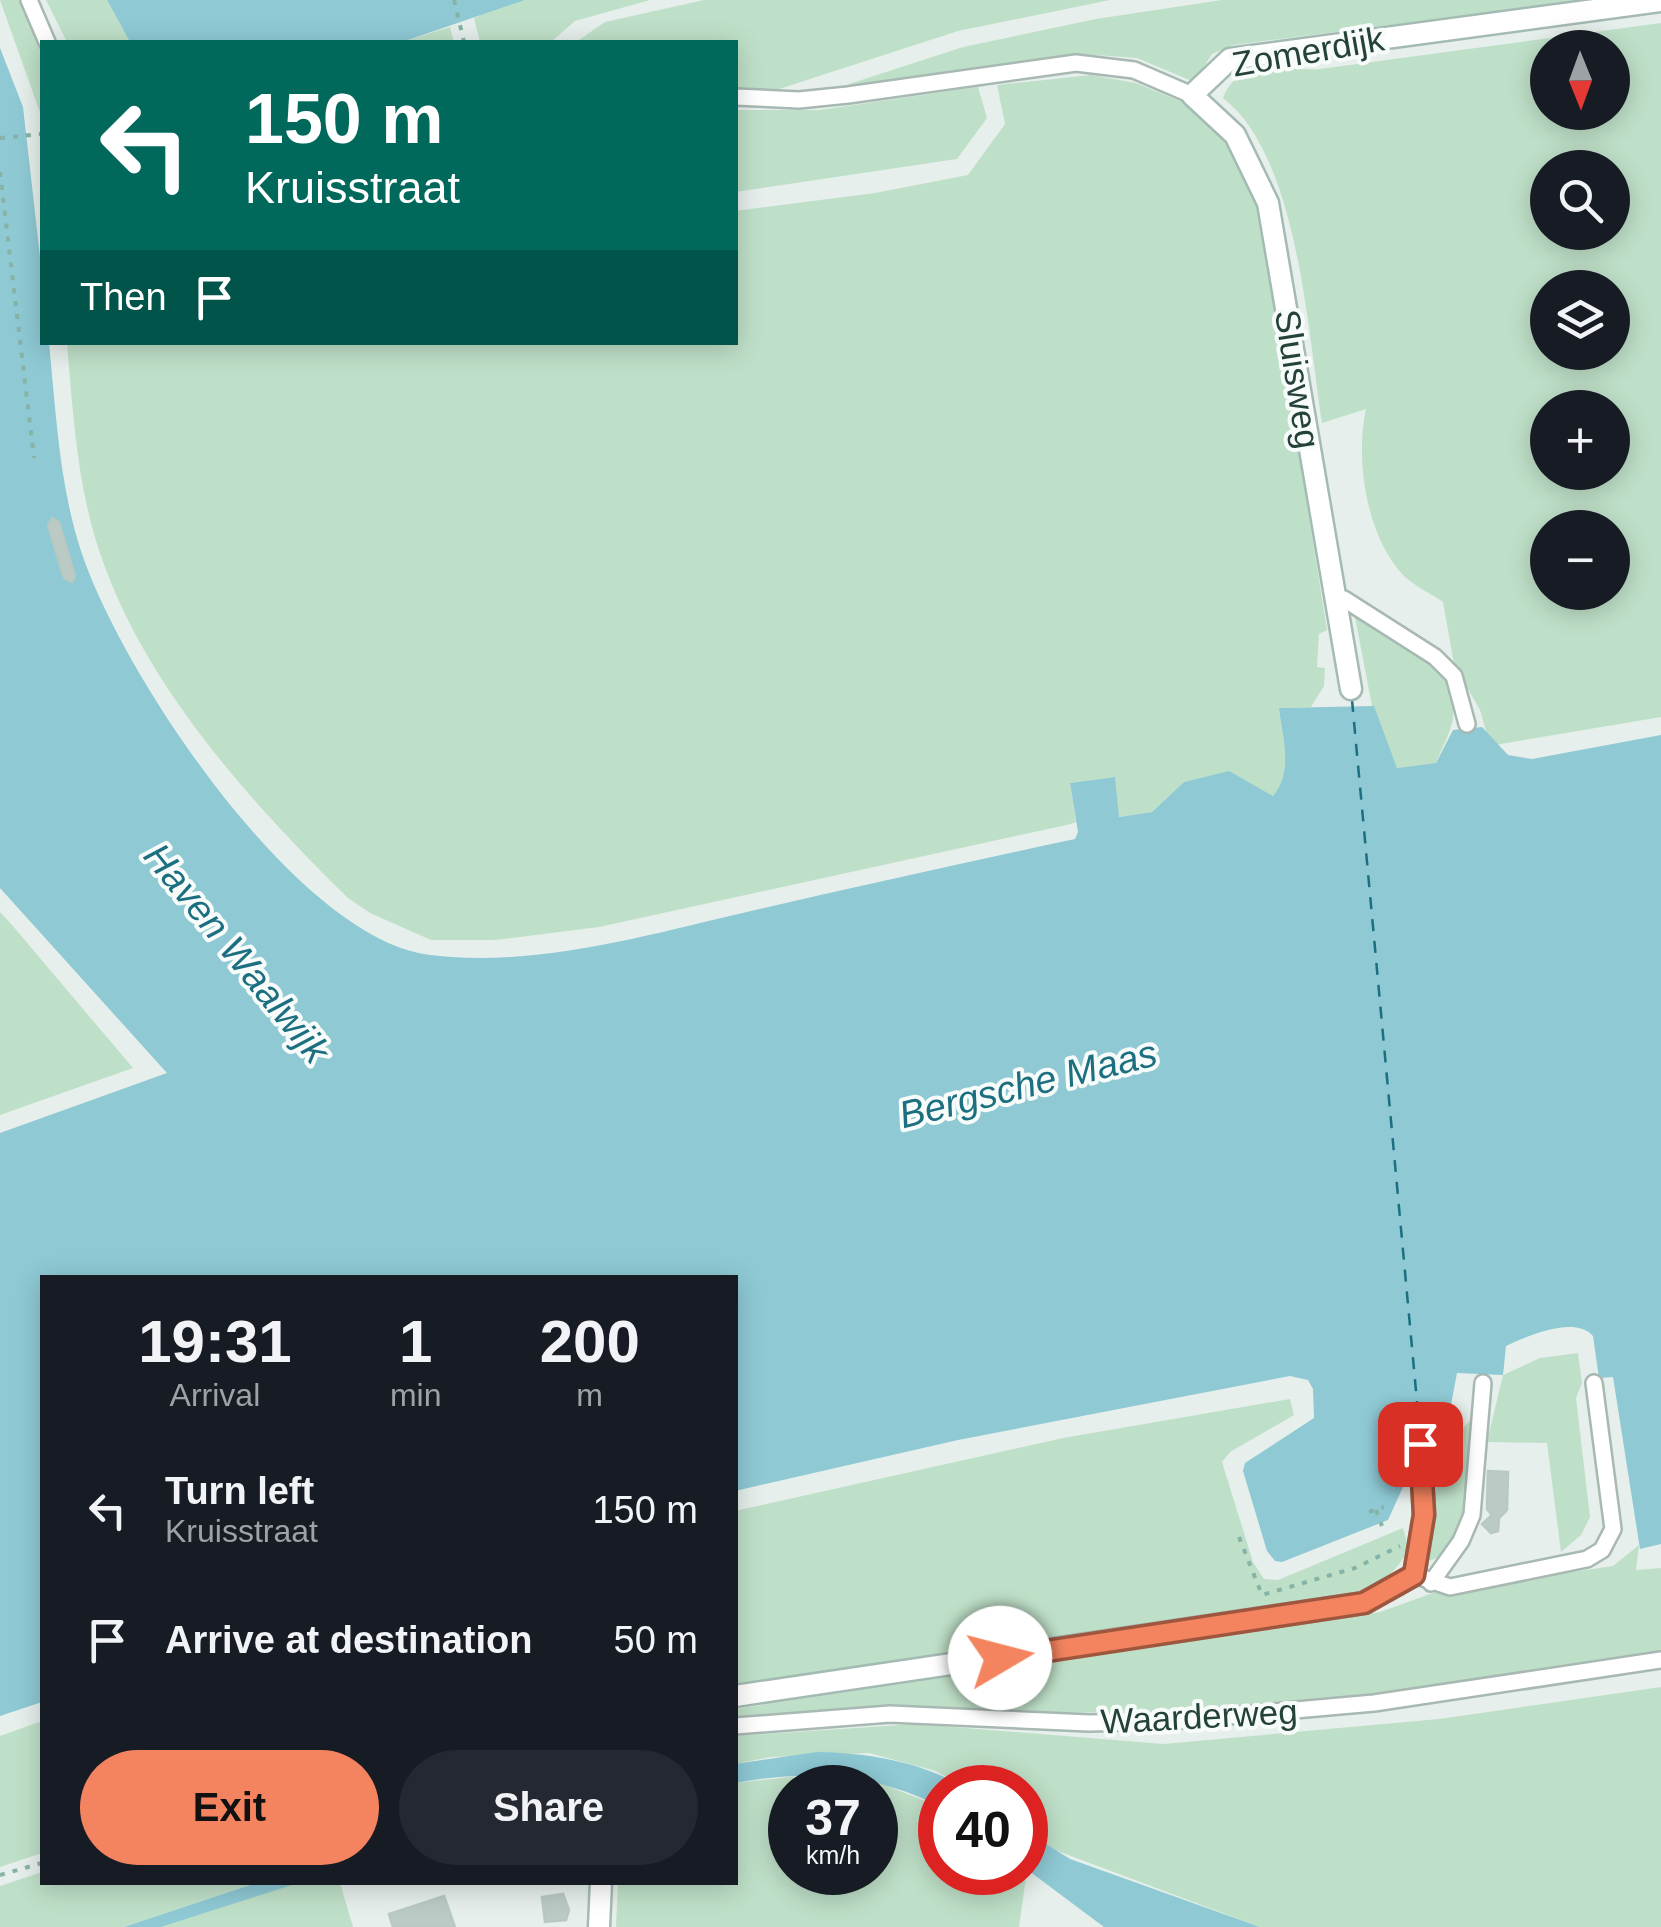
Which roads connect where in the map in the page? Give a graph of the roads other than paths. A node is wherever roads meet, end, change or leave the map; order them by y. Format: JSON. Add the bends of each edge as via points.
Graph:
{"nodes":[{"id":1,"x":28,"y":0,"type":"edge"},
{"id":2,"x":1661,"y":1,"type":"edge"},
{"id":3,"x":47,"y":40,"type":"edge"},
{"id":4,"x":1192,"y":96,"type":"junction"},
{"id":5,"x":738,"y":97,"type":"edge"},
{"id":6,"x":1334,"y":601,"type":"junction"},
{"id":7,"x":1351,"y":688,"type":"dead end"},
{"id":8,"x":1468,"y":724,"type":"dead end"},
{"id":9,"x":1482,"y":1383,"type":"dead end"},
{"id":10,"x":1594,"y":1383,"type":"dead end"},
{"id":11,"x":1420,"y":1444,"type":"dead end"},
{"id":12,"x":1422,"y":1579,"type":"junction"},
{"id":13,"x":1661,"y":1660,"type":"edge"},
{"id":14,"x":738,"y":1696,"type":"edge"},
{"id":15,"x":738,"y":1726,"type":"edge"},
{"id":16,"x":601,"y":1885,"type":"edge"},
{"id":17,"x":599,"y":1927,"type":"edge"}],
"edges":[{"from":1,"to":3,"type":"street"},
{"from":2,"to":4,"type":"street","name":"Zomerdijk","via":[[1230,58]]},
{"from":4,"to":5,"type":"street","name":"Zomerdijk","via":[[1134,70],[1076,63],[848,96]]},
{"from":4,"to":6,"type":"street","name":"Sluisweg","via":[[1236,134],[1268,203]]},
{"from":6,"to":7,"type":"street","name":"Sluisweg"},
{"from":6,"to":8,"type":"street","via":[[1344,599],[1436,657],[1454,676]]},
{"from":9,"to":12,"type":"street","via":[[1472,1515],[1461,1542]]},
{"from":10,"to":12,"type":"street","via":[[1614,1529],[1602,1550],[1588,1560],[1450,1588]]},
{"from":11,"to":12,"type":"street"},
{"from":12,"to":14,"type":"street","via":[[1352,1606]]},
{"from":13,"to":15,"type":"street","name":"Waarderweg","via":[[1374,1703],[1172,1722],[890,1714]]},
{"from":16,"to":17,"type":"street"}]}
